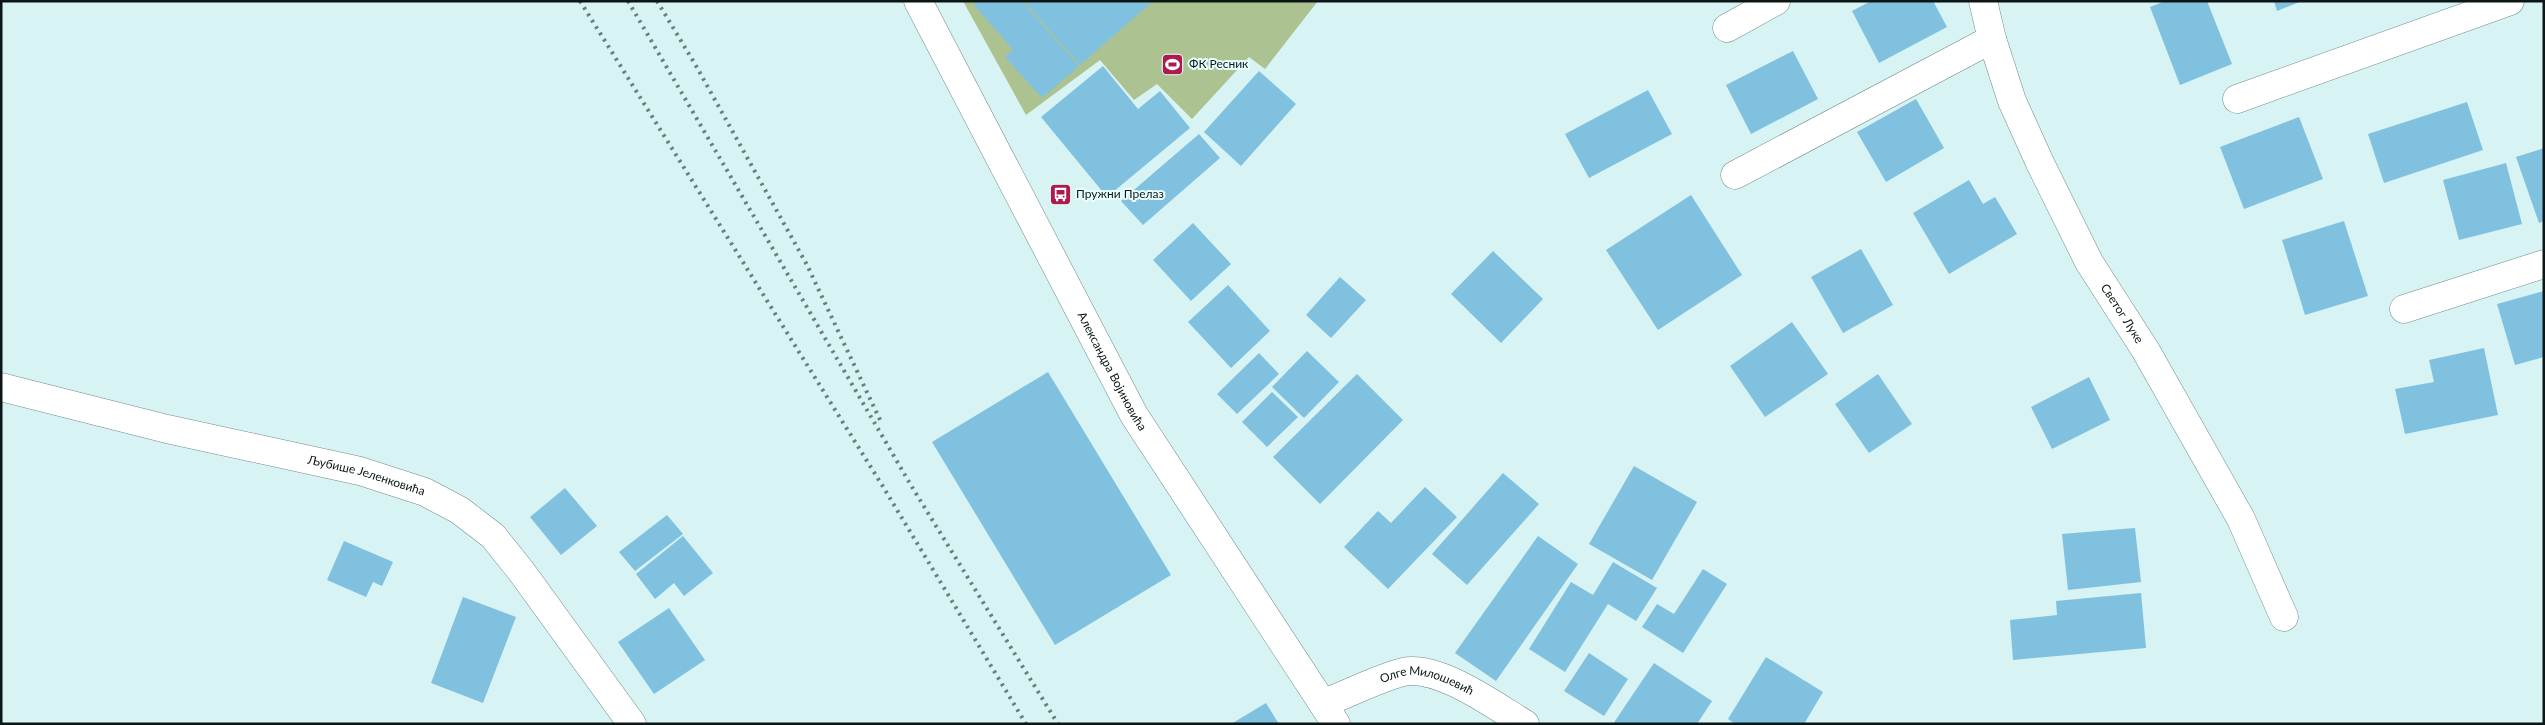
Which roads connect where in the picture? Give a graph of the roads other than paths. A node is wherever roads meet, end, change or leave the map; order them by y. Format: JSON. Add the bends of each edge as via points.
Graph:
{"nodes":[{"id":1,"x":918,"y":1,"type":"edge"},
{"id":2,"x":1776,"y":1,"type":"edge"},
{"id":3,"x":1983,"y":1,"type":"edge"},
{"id":4,"x":2510,"y":1,"type":"edge"},
{"id":5,"x":1727,"y":28,"type":"dead end"},
{"id":6,"x":1992,"y":39,"type":"junction"},
{"id":7,"x":2237,"y":99,"type":"dead end"},
{"id":8,"x":1735,"y":176,"type":"dead end"},
{"id":9,"x":2544,"y":264,"type":"edge"},
{"id":10,"x":2404,"y":309,"type":"dead end"},
{"id":11,"x":1,"y":387,"type":"edge"},
{"id":12,"x":2284,"y":617,"type":"dead end"},
{"id":13,"x":1330,"y":714,"type":"edge"},
{"id":14,"x":632,"y":724,"type":"edge"},
{"id":15,"x":1525,"y":724,"type":"edge"}],
"edges":[{"from":1,"to":13,"type":"street","name":"Александра Војиновића","via":[[1134,416]]},
{"from":2,"to":5,"type":"street"},
{"from":3,"to":6,"type":"street","name":"Светог Луке"},
{"from":4,"to":7,"type":"street"},
{"from":6,"to":8,"type":"street"},
{"from":6,"to":12,"type":"street","name":"Светог Луке","via":[[2022,126],[2089,262],[2146,351],[2241,519]]},
{"from":9,"to":10,"type":"street"},
{"from":11,"to":14,"type":"street","name":"Љубише Јеленковића","via":[[167,429],[360,471],[425,492],[459,510],[493,536]]},
{"from":13,"to":15,"type":"street","name":"Олге Милошевић","via":[[1404,672],[1430,673],[1464,688]]}]}
